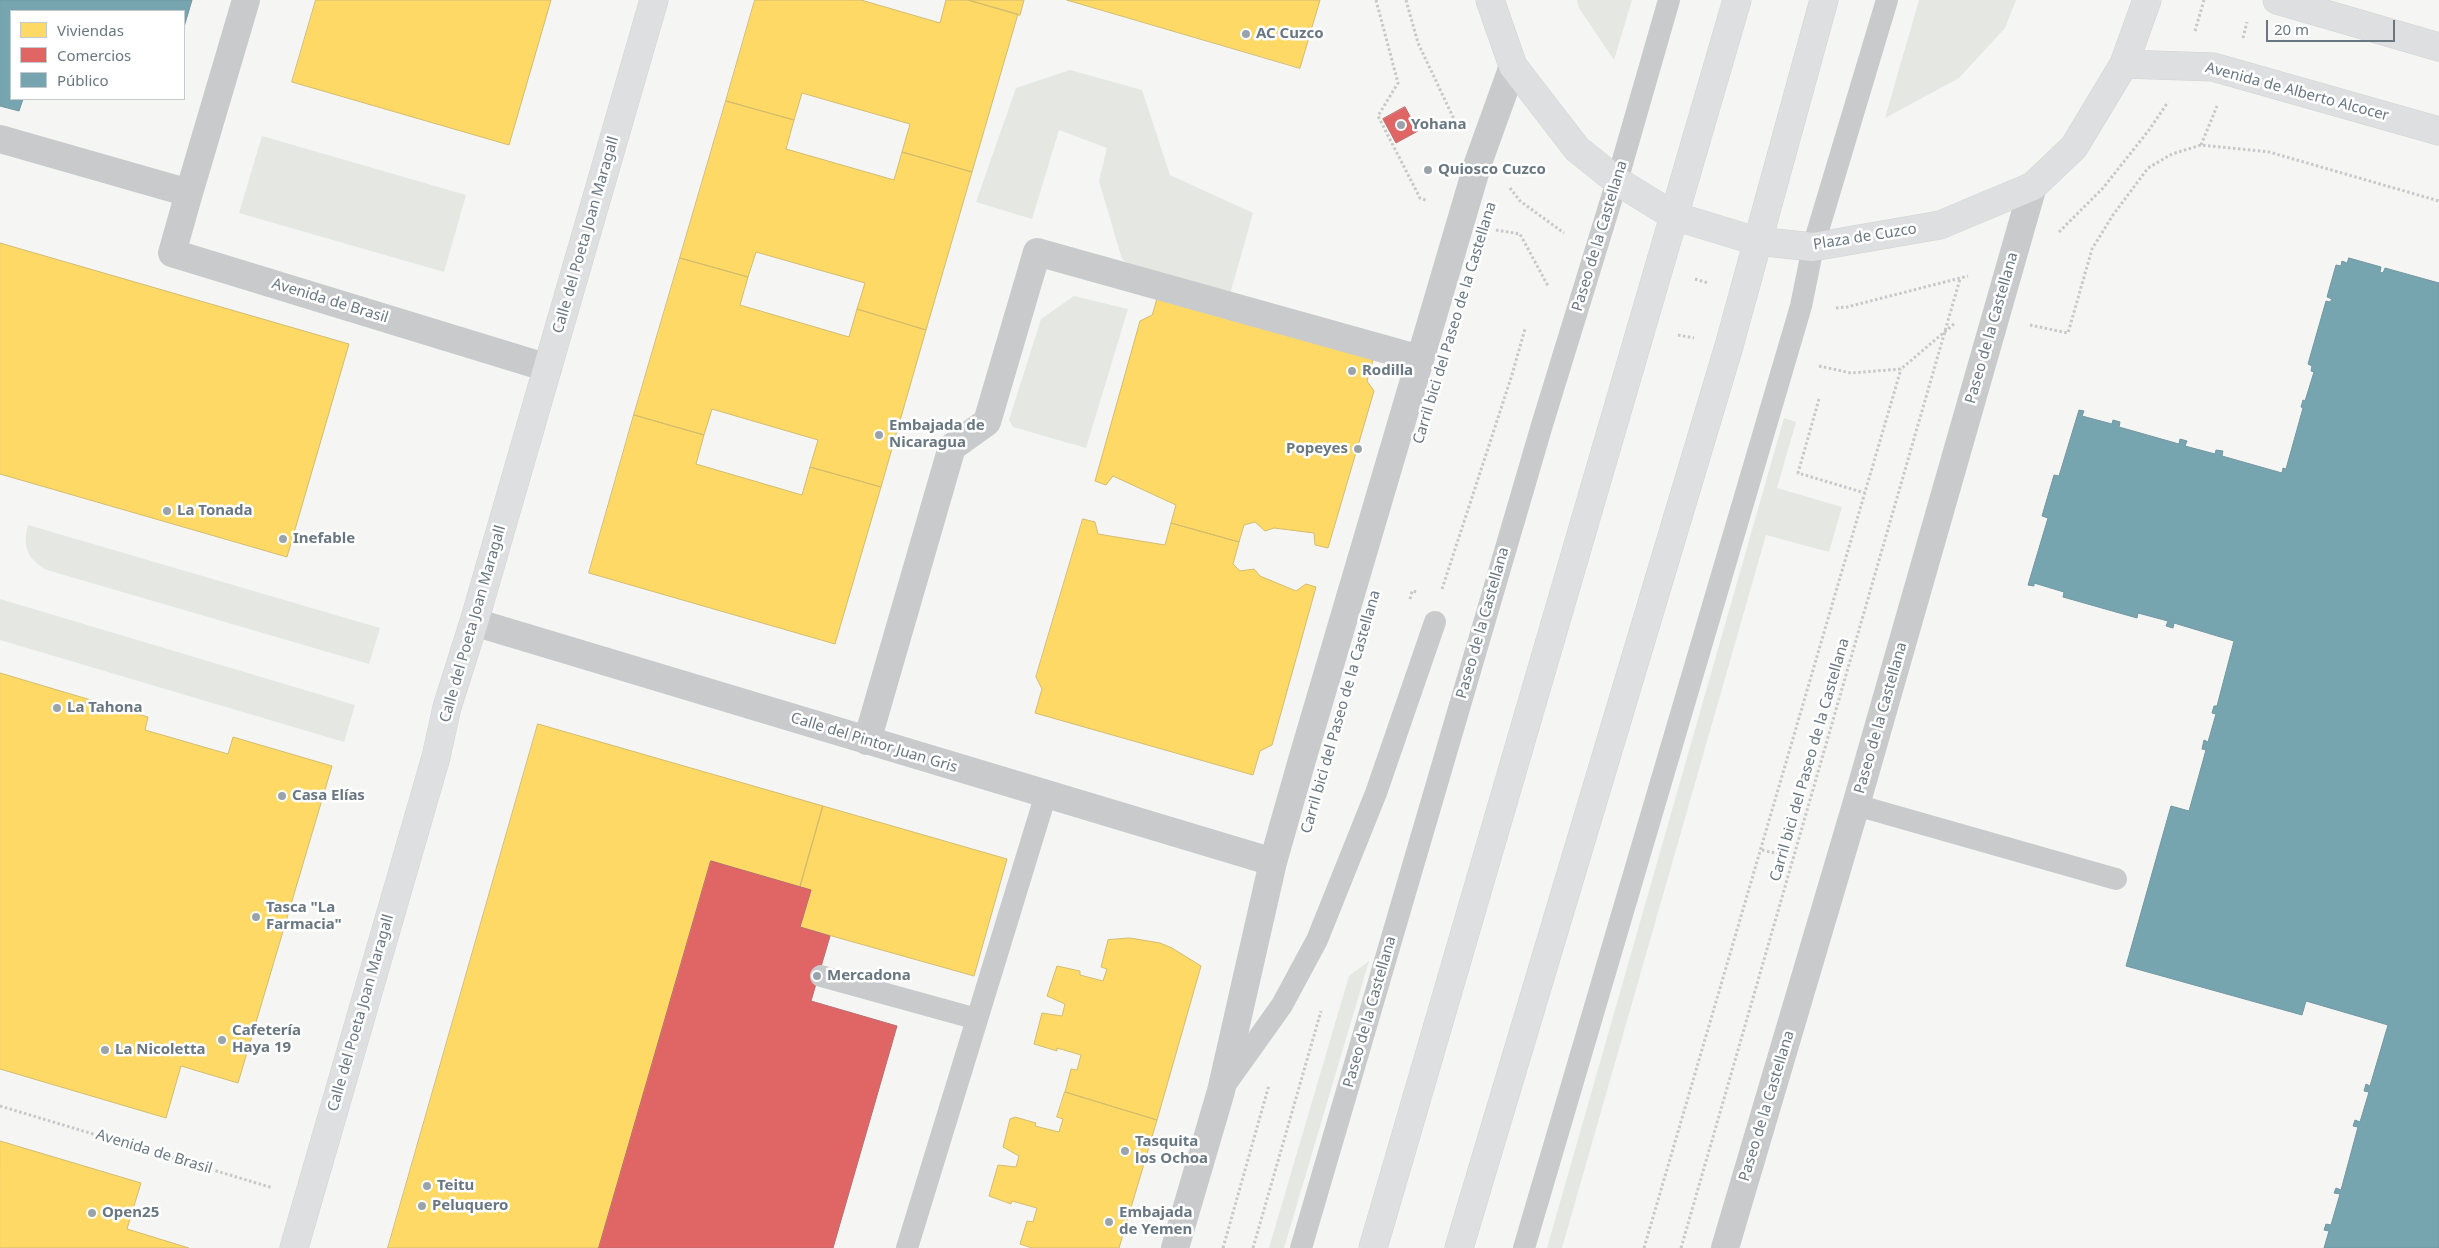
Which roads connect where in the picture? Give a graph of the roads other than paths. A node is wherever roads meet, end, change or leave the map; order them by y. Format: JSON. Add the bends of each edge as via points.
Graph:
{"nodes":[{"id":1,"x":246,"y":0,"type":"edge"},
{"id":2,"x":654,"y":0,"type":"edge"},
{"id":3,"x":1490,"y":0,"type":"edge"},
{"id":4,"x":1669,"y":0,"type":"edge"},
{"id":5,"x":1737,"y":0,"type":"edge"},
{"id":6,"x":1824,"y":0,"type":"edge"},
{"id":7,"x":1886,"y":0,"type":"edge"},
{"id":8,"x":2147,"y":0,"type":"edge"},
{"id":9,"x":2277,"y":0,"type":"edge"},
{"id":10,"x":2439,"y":47,"type":"edge"},
{"id":11,"x":2124,"y":64,"type":"junction"},
{"id":12,"x":1513,"y":66,"type":"junction"},
{"id":13,"x":2439,"y":130,"type":"edge"},
{"id":14,"x":0,"y":139,"type":"edge"},
{"id":15,"x":1617,"y":181,"type":"junction"},
{"id":16,"x":2033,"y":186,"type":"junction"},
{"id":17,"x":189,"y":193,"type":"junction"},
{"id":18,"x":1674,"y":216,"type":"junction"},
{"id":19,"x":1756,"y":242,"type":"junction"},
{"id":20,"x":1813,"y":247,"type":"junction"},
{"id":21,"x":1420,"y":359,"type":"junction"},
{"id":22,"x":548,"y":368,"type":"junction"},
{"id":23,"x":474,"y":622,"type":"junction"},
{"id":24,"x":1435,"y":622,"type":"dead end"},
{"id":25,"x":867,"y":741,"type":"junction"},
{"id":26,"x":1046,"y":794,"type":"junction"},
{"id":27,"x":1856,"y":805,"type":"junction"},
{"id":28,"x":1273,"y":862,"type":"junction"},
{"id":29,"x":2116,"y":879,"type":"dead end"},
{"id":30,"x":821,"y":976,"type":"dead end"},
{"id":31,"x":978,"y":1019,"type":"junction"},
{"id":32,"x":1221,"y":1091,"type":"junction"},
{"id":33,"x":294,"y":1248,"type":"edge"},
{"id":34,"x":907,"y":1248,"type":"edge"},
{"id":35,"x":1175,"y":1248,"type":"edge"},
{"id":36,"x":1302,"y":1248,"type":"edge"},
{"id":37,"x":1373,"y":1248,"type":"edge"},
{"id":38,"x":1459,"y":1248,"type":"edge"},
{"id":39,"x":1524,"y":1248,"type":"edge"},
{"id":40,"x":1725,"y":1248,"type":"edge"}],
"edges":[{"from":1,"to":17,"type":"street","name":"Avenida de Brasil"},
{"from":2,"to":22,"type":"main road","name":"Calle del Poeta Joan Maragall"},
{"from":3,"to":12,"type":"main road","name":"Plaza de Cuzco"},
{"from":4,"to":15,"type":"lane","name":"Paseo de la Castellana"},
{"from":5,"to":18,"type":"main road"},
{"from":6,"to":19,"type":"main road"},
{"from":7,"to":20,"type":"lane"},
{"from":8,"to":11,"type":"main road","name":"Plaza de Cuzco"},
{"from":9,"to":10,"type":"main road"},
{"from":11,"to":13,"type":"main road","name":"Avenida de Alberto Alcocer","via":[[2213,66]]},
{"from":11,"to":16,"type":"main road","name":"Plaza de Cuzco","via":[[2074,147]]},
{"from":12,"to":15,"type":"main road","name":"Plaza de Cuzco","via":[[1577,149]]},
{"from":12,"to":21,"type":"street","via":[[1478,163]]},
{"from":14,"to":17,"type":"street"},
{"from":15,"to":18,"type":"main road","name":"Plaza de Cuzco"},
{"from":15,"to":36,"type":"lane","name":"Paseo de la Castellana","via":[[1594,249]]},
{"from":16,"to":20,"type":"main road","name":"Plaza de Cuzco","via":[[1940,225]]},
{"from":16,"to":27,"type":"street","name":"Paseo de la Castellana"},
{"from":17,"to":22,"type":"street","name":"Avenida de Brasil","via":[[172,253]]},
{"from":18,"to":19,"type":"main road","name":"Plaza de Cuzco"},
{"from":18,"to":37,"type":"main road"},
{"from":19,"to":20,"type":"main road","name":"Plaza de Cuzco"},
{"from":19,"to":38,"type":"main road","via":[[1726,355]]},
{"from":20,"to":39,"type":"lane","via":[[1801,306]]},
{"from":21,"to":25,"type":"street","via":[[1037,252],[987,422],[952,447]]},
{"from":21,"to":28,"type":"street"},
{"from":22,"to":23,"type":"main road","name":"Calle del Poeta Joan Maragall"},
{"from":23,"to":25,"type":"street","name":"Calle del Pintor Juan Gris"},
{"from":23,"to":33,"type":"main road","name":"Calle del Poeta Joan Maragall"},
{"from":24,"to":32,"type":"lane","via":[[1376,793],[1317,940],[1282,1005]]},
{"from":25,"to":26,"type":"street","name":"Calle del Pintor Juan Gris"},
{"from":26,"to":28,"type":"street","name":"Calle del Pintor Juan Gris"},
{"from":26,"to":31,"type":"lane"},
{"from":27,"to":29,"type":"lane"},
{"from":27,"to":40,"type":"street","name":"Paseo de la Castellana"},
{"from":28,"to":32,"type":"street"},
{"from":30,"to":31,"type":"lane"},
{"from":31,"to":34,"type":"lane"},
{"from":32,"to":35,"type":"street"}]}
